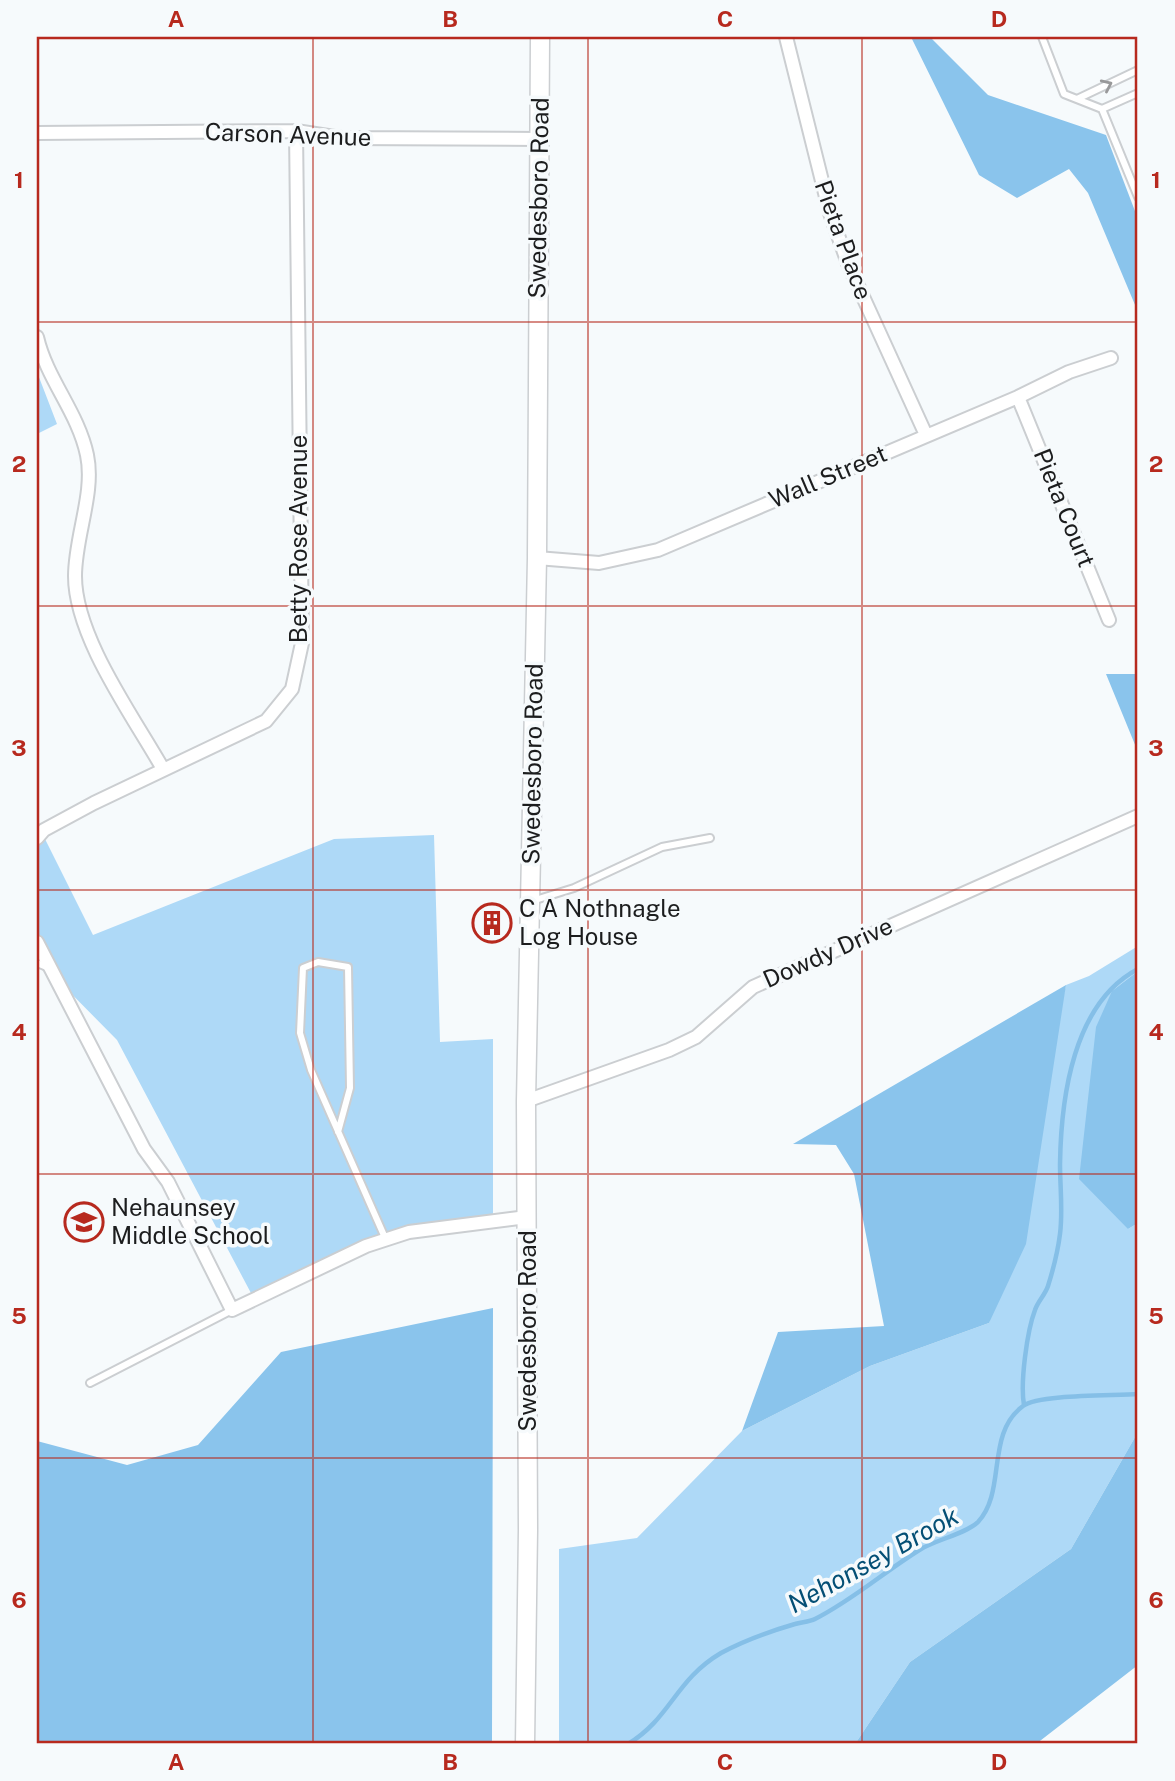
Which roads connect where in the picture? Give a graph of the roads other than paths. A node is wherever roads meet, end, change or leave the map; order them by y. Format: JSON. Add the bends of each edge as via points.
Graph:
{"nodes":[{"id":1,"x":540,"y":37,"type":"edge"},
{"id":2,"x":786,"y":37,"type":"edge"},
{"id":3,"x":1042,"y":37,"type":"edge"},
{"id":4,"x":1138,"y":70,"type":"edge"},
{"id":5,"x":1138,"y":93,"type":"edge"},
{"id":6,"x":1077,"y":99,"type":"junction"},
{"id":7,"x":1102,"y":109,"type":"junction"},
{"id":8,"x":296,"y":131,"type":"junction"},
{"id":9,"x":37,"y":133,"type":"edge"},
{"id":10,"x":539,"y":139,"type":"junction"},
{"id":11,"x":1138,"y":197,"type":"edge"},
{"id":12,"x":37,"y":337,"type":"edge"},
{"id":13,"x":1111,"y":358,"type":"dead end"},
{"id":14,"x":1018,"y":397,"type":"junction"},
{"id":15,"x":926,"y":435,"type":"junction"},
{"id":16,"x":537,"y":558,"type":"junction"},
{"id":17,"x":1109,"y":620,"type":"dead end"},
{"id":18,"x":163,"y":769,"type":"junction"},
{"id":19,"x":1138,"y":816,"type":"edge"},
{"id":20,"x":37,"y":838,"type":"edge"},
{"id":21,"x":710,"y":838,"type":"dead end"},
{"id":22,"x":530,"y":902,"type":"junction"},
{"id":23,"x":37,"y":942,"type":"edge"},
{"id":24,"x":37,"y":963,"type":"edge"},
{"id":25,"x":51,"y":969,"type":"junction"},
{"id":26,"x":526,"y":1101,"type":"junction"},
{"id":27,"x":338,"y":1132,"type":"junction"},
{"id":28,"x":527,"y":1217,"type":"junction"},
{"id":29,"x":386,"y":1240,"type":"junction"},
{"id":30,"x":232,"y":1310,"type":"junction"},
{"id":31,"x":90,"y":1383,"type":"dead end"},
{"id":32,"x":525,"y":1744,"type":"edge"}],
"edges":[{"from":1,"to":10,"type":"main road","name":"Swedesboro Road"},
{"from":2,"to":15,"type":"street","name":"Pieta Place","via":[[830,213],[849,266]]},
{"from":3,"to":6,"type":"lane","via":[[1064,94]]},
{"from":6,"to":4,"type":"lane","one_way":true},
{"from":5,"to":7,"type":"lane"},
{"from":6,"to":7,"type":"lane"},
{"from":7,"to":11,"type":"lane"},
{"from":8,"to":9,"type":"street","name":"Carson Avenue"},
{"from":8,"to":10,"type":"street","name":"Carson Avenue","via":[[341,138]]},
{"from":8,"to":18,"type":"street","name":"Betty Rose Avenue","via":[[302,643],[292,689],[266,721]]},
{"from":10,"to":16,"type":"main road","name":"Swedesboro Road"},
{"from":12,"to":18,"type":"street","via":[[87,454],[91,483],[82,512],[75,573],[80,617]]},
{"from":13,"to":14,"type":"street","name":"Wall Street"},
{"from":14,"to":15,"type":"street","name":"Wall Street"},
{"from":14,"to":17,"type":"street","name":"Pieta Court"},
{"from":15,"to":16,"type":"street","name":"Wall Street","via":[[658,550],[599,563]]},
{"from":16,"to":22,"type":"main road","name":"Swedesboro Road"},
{"from":18,"to":20,"type":"street","name":"Betty Rose Avenue","via":[[54,824]]},
{"from":19,"to":26,"type":"street","name":"Dowdy Drive","via":[[753,987],[709,1028],[683,1044]]},
{"from":21,"to":22,"type":"lane","via":[[662,847],[574,888]]},
{"from":22,"to":26,"type":"main road","name":"Swedesboro Road"},
{"from":23,"to":25,"type":"street"},
{"from":24,"to":25,"type":"lane"},
{"from":25,"to":30,"type":"street"},
{"from":26,"to":28,"type":"main road","name":"Swedesboro Road"},
{"from":27,"to":27,"type":"lane","via":[[300,1033],[303,968],[318,962],[348,967],[350,1088]]},
{"from":27,"to":29,"type":"lane"},
{"from":28,"to":29,"type":"street","via":[[409,1232]]},
{"from":28,"to":32,"type":"main road","name":"Swedesboro Road"},
{"from":29,"to":30,"type":"street"},
{"from":30,"to":31,"type":"lane"}]}
